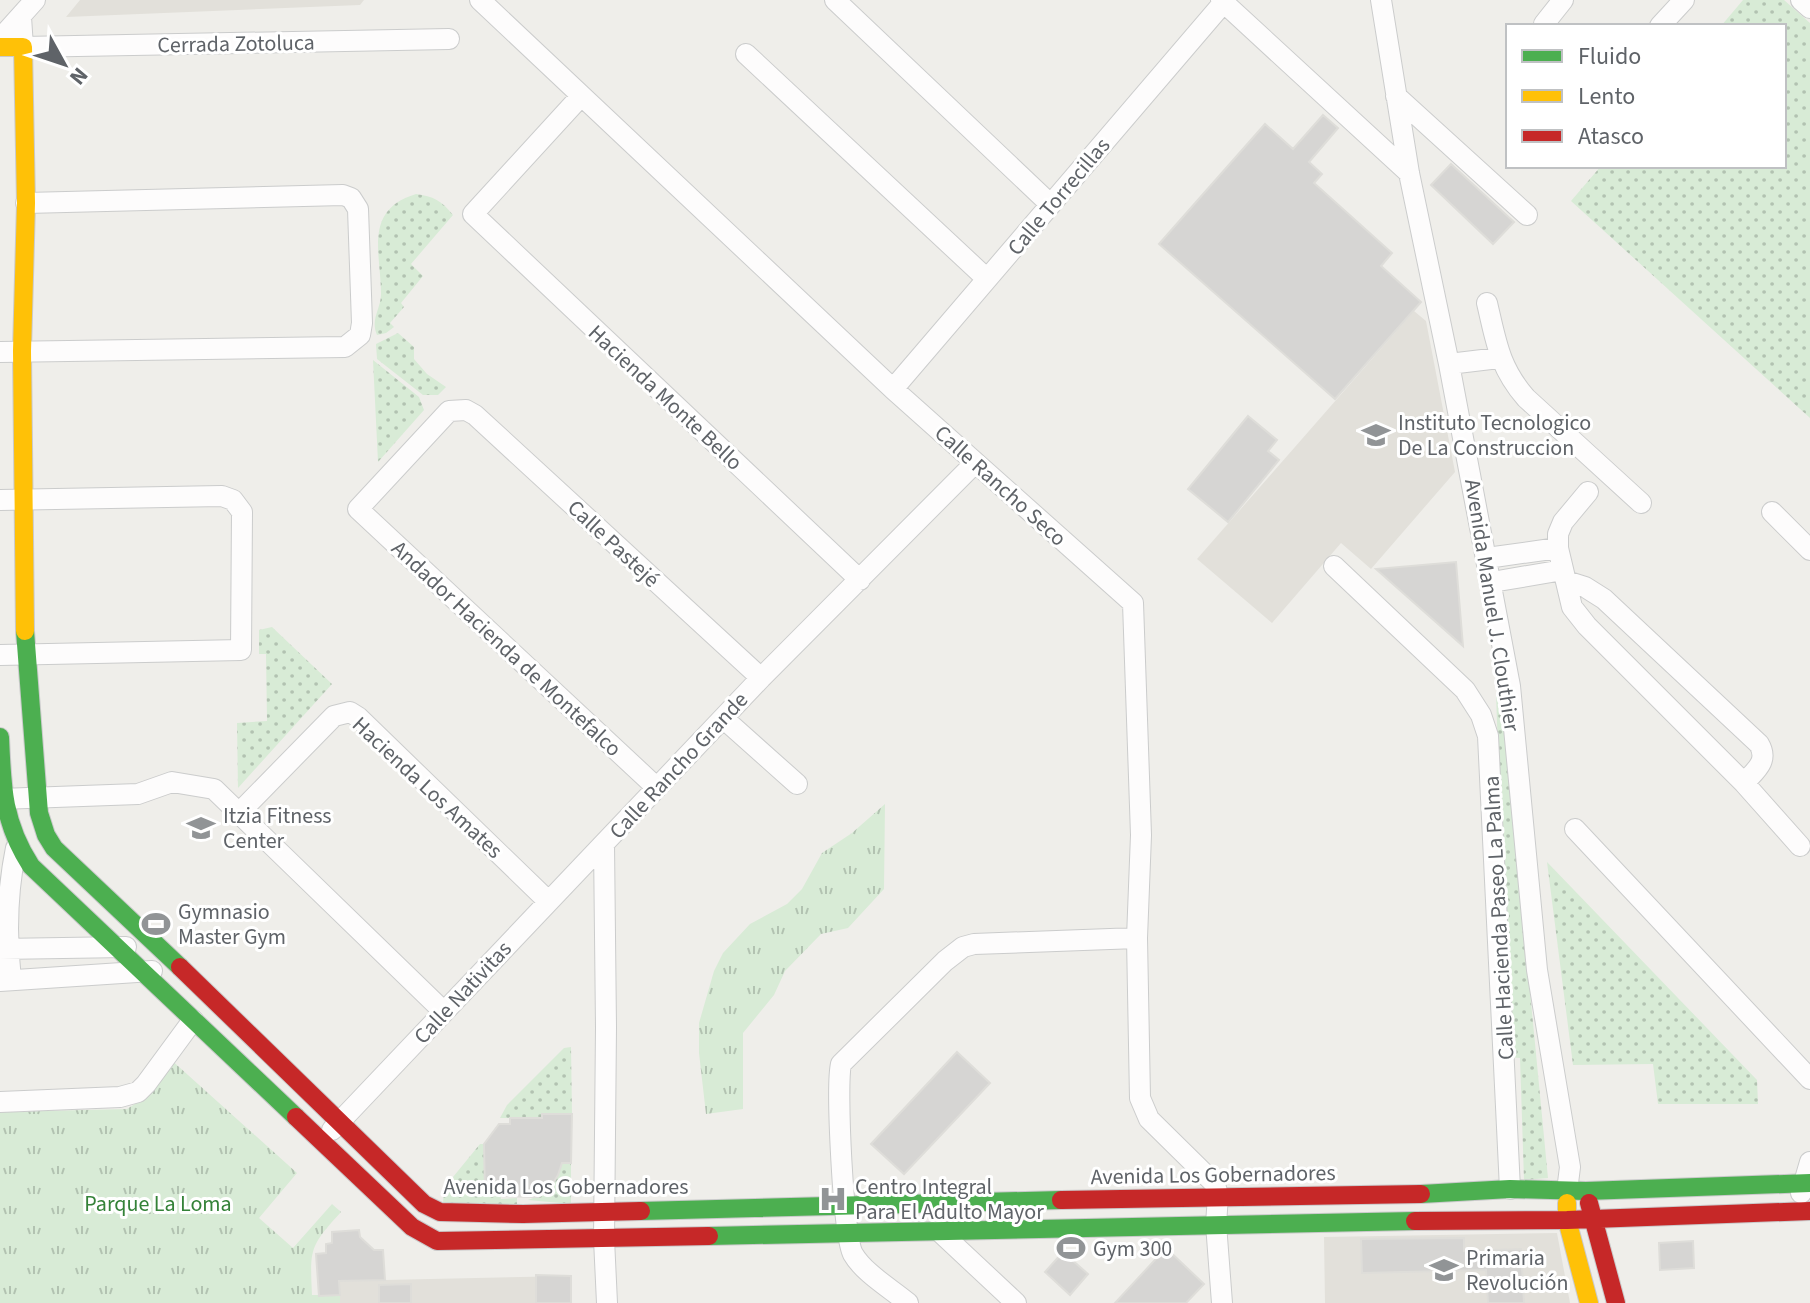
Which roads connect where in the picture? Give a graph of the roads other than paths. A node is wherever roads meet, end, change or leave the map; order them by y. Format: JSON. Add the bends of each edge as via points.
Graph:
{"nodes":[{"id":1,"x":35,"y":0,"type":"edge"},
{"id":2,"x":480,"y":0,"type":"edge"},
{"id":3,"x":835,"y":0,"type":"edge"},
{"id":4,"x":1381,"y":0,"type":"edge"},
{"id":5,"x":1563,"y":0,"type":"edge"},
{"id":6,"x":1684,"y":0,"type":"edge"},
{"id":7,"x":1801,"y":0,"type":"edge"},
{"id":8,"x":1222,"y":1,"type":"edge"},
{"id":9,"x":1810,"y":8,"type":"edge"},
{"id":10,"x":21,"y":17,"type":"junction"},
{"id":11,"x":1544,"y":24,"type":"dead end"},
{"id":12,"x":1662,"y":24,"type":"edge"},
{"id":13,"x":0,"y":39,"type":"edge"},
{"id":14,"x":449,"y":39,"type":"dead end"},
{"id":15,"x":0,"y":47,"type":"edge"},
{"id":16,"x":23,"y":47,"type":"junction"},
{"id":17,"x":746,"y":54,"type":"dead end"},
{"id":18,"x":581,"y":96,"type":"junction"},
{"id":19,"x":1396,"y":96,"type":"junction"},
{"id":20,"x":1409,"y":173,"type":"junction"},
{"id":21,"x":26,"y":203,"type":"junction"},
{"id":22,"x":1050,"y":204,"type":"junction"},
{"id":23,"x":1527,"y":215,"type":"dead end"},
{"id":24,"x":987,"y":279,"type":"junction"},
{"id":25,"x":1487,"y":303,"type":"dead end"},
{"id":26,"x":22,"y":351,"type":"junction"},
{"id":27,"x":0,"y":352,"type":"edge"},
{"id":28,"x":1499,"y":358,"type":"junction"},
{"id":29,"x":1449,"y":364,"type":"junction"},
{"id":30,"x":893,"y":389,"type":"junction"},
{"id":31,"x":975,"y":463,"type":"junction"},
{"id":32,"x":1588,"y":492,"type":"dead end"},
{"id":33,"x":22,"y":499,"type":"junction"},
{"id":34,"x":0,"y":500,"type":"edge"},
{"id":35,"x":1641,"y":503,"type":"dead end"},
{"id":36,"x":358,"y":509,"type":"joint"},
{"id":37,"x":1772,"y":512,"type":"dead end"},
{"id":38,"x":1558,"y":548,"type":"junction"},
{"id":39,"x":1810,"y":550,"type":"edge"},
{"id":40,"x":1487,"y":558,"type":"junction"},
{"id":41,"x":1334,"y":566,"type":"dead end"},
{"id":42,"x":1564,"y":575,"type":"junction"},
{"id":43,"x":860,"y":580,"type":"junction"},
{"id":44,"x":1492,"y":582,"type":"junction"},
{"id":45,"x":25,"y":654,"type":"junction"},
{"id":46,"x":0,"y":655,"type":"edge"},
{"id":47,"x":761,"y":678,"type":"junction"},
{"id":48,"x":723,"y":718,"type":"junction"},
{"id":49,"x":0,"y":737,"type":"edge"},
{"id":50,"x":1744,"y":783,"type":"junction"},
{"id":51,"x":797,"y":784,"type":"dead end"},
{"id":52,"x":656,"y":787,"type":"junction"},
{"id":53,"x":37,"y":797,"type":"junction"},
{"id":54,"x":1,"y":799,"type":"edge"},
{"id":55,"x":238,"y":814,"type":"junction"},
{"id":56,"x":1575,"y":829,"type":"dead end"},
{"id":57,"x":604,"y":844,"type":"junction"},
{"id":58,"x":1800,"y":846,"type":"dead end"},
{"id":59,"x":16,"y":848,"type":"junction"},
{"id":60,"x":548,"y":901,"type":"junction"},
{"id":61,"x":1137,"y":938,"type":"junction"},
{"id":62,"x":120,"y":947,"type":"junction"},
{"id":63,"x":158,"y":947,"type":"junction"},
{"id":64,"x":4,"y":949,"type":"edge"},
{"id":65,"x":183,"y":969,"type":"junction"},
{"id":66,"x":146,"y":971,"type":"junction"},
{"id":67,"x":5,"y":980,"type":"edge"},
{"id":68,"x":444,"y":1012,"type":"junction"},
{"id":69,"x":193,"y":1020,"type":"junction"},
{"id":70,"x":1810,"y":1079,"type":"edge"},
{"id":71,"x":0,"y":1102,"type":"edge"},
{"id":72,"x":339,"y":1121,"type":"junction"},
{"id":73,"x":321,"y":1141,"type":"junction"},
{"id":74,"x":1810,"y":1162,"type":"edge"},
{"id":75,"x":1807,"y":1183,"type":"edge"},
{"id":76,"x":1510,"y":1189,"type":"junction"},
{"id":77,"x":1576,"y":1191,"type":"junction"},
{"id":78,"x":1218,"y":1196,"type":"junction"},
{"id":79,"x":846,"y":1207,"type":"junction"},
{"id":80,"x":1802,"y":1211,"type":"edge"},
{"id":81,"x":605,"y":1212,"type":"junction"},
{"id":82,"x":1594,"y":1219,"type":"junction"},
{"id":83,"x":1567,"y":1220,"type":"junction"},
{"id":84,"x":1216,"y":1224,"type":"junction"},
{"id":85,"x":939,"y":1231,"type":"junction"},
{"id":86,"x":846,"y":1234,"type":"junction"},
{"id":87,"x":604,"y":1239,"type":"junction"},
{"id":88,"x":607,"y":1303,"type":"edge"},
{"id":89,"x":908,"y":1303,"type":"edge"},
{"id":90,"x":1016,"y":1303,"type":"edge"},
{"id":91,"x":1222,"y":1303,"type":"edge"},
{"id":92,"x":1589,"y":1303,"type":"edge"},
{"id":93,"x":1616,"y":1303,"type":"edge"}],
"edges":[{"from":1,"to":10,"type":"street"},
{"from":2,"to":18,"type":"street","name":"Calle Rancho Seco"},
{"from":3,"to":22,"type":"street"},
{"from":4,"to":19,"type":"street","name":"Avenida Manuel J. Clouthier"},
{"from":5,"to":11,"type":"street"},
{"from":6,"to":12,"type":"street"},
{"from":7,"to":9,"type":"street"},
{"from":8,"to":20,"type":"street"},
{"from":8,"to":22,"type":"street","name":"Calle Torrecillas"},
{"from":10,"to":13,"type":"street"},
{"from":10,"to":16,"type":"street"},
{"from":14,"to":16,"type":"street","name":"Cerrada Zotoluca"},
{"from":15,"to":16,"type":"street"},
{"from":16,"to":21,"type":"street","name":"Avenida Los Gobernadores"},
{"from":17,"to":24,"type":"street"},
{"from":18,"to":30,"type":"street","name":"Calle Rancho Seco"},
{"from":18,"to":43,"type":"street","name":"Hacienda Monte Bello","via":[[473,214]]},
{"from":19,"to":20,"type":"street","name":"Avenida Manuel J. Clouthier"},
{"from":19,"to":23,"type":"street"},
{"from":20,"to":29,"type":"street","name":"Avenida Manuel J. Clouthier"},
{"from":21,"to":26,"type":"street","name":"Avenida Los Gobernadores"},
{"from":21,"to":26,"type":"street","via":[[343,195],[355,202],[359,223],[362,323],[360,335],[345,347]]},
{"from":22,"to":24,"type":"street","name":"Calle Torrecillas"},
{"from":24,"to":30,"type":"street","name":"Calle Torrecillas"},
{"from":25,"to":28,"type":"street"},
{"from":26,"to":27,"type":"street"},
{"from":26,"to":33,"type":"street","name":"Avenida Los Gobernadores"},
{"from":28,"to":29,"type":"street"},
{"from":28,"to":35,"type":"street","via":[[1526,398]]},
{"from":29,"to":40,"type":"street","name":"Avenida Manuel J. Clouthier"},
{"from":30,"to":31,"type":"street","name":"Calle Rancho Seco"},
{"from":31,"to":43,"type":"street","name":"Calle Rancho Grande"},
{"from":31,"to":61,"type":"street","name":"Calle Rancho Seco","via":[[1133,603],[1141,835]]},
{"from":32,"to":38,"type":"street","via":[[1563,522]]},
{"from":33,"to":34,"type":"street"},
{"from":33,"to":45,"type":"street","name":"Avenida Los Gobernadores"},
{"from":33,"to":45,"type":"street","via":[[222,496],[242,512],[241,650]]},
{"from":36,"to":47,"type":"street","name":"Calle Pastejé","via":[[449,411],[466,410]]},
{"from":36,"to":52,"type":"street","name":"Andador Hacienda de Montefalco"},
{"from":37,"to":39,"type":"street"},
{"from":38,"to":40,"type":"street"},
{"from":38,"to":42,"type":"street"},
{"from":40,"to":44,"type":"street","name":"Avenida Manuel J. Clouthier"},
{"from":41,"to":76,"type":"street","name":"Calle Hacienda Paseo La Palma","via":[[1465,690],[1488,736]]},
{"from":42,"to":44,"type":"street"},
{"from":42,"to":50,"type":"street","via":[[1572,607],[1587,626]]},
{"from":42,"to":50,"type":"street","via":[[1604,599],[1759,744],[1763,762]]},
{"from":43,"to":47,"type":"street","name":"Calle Rancho Grande"},
{"from":44,"to":77,"type":"street","name":"Avenida Manuel J. Clouthier","via":[[1510,686],[1537,970]]},
{"from":45,"to":46,"type":"street"},
{"from":45,"to":53,"type":"street","name":"Avenida Los Gobernadores"},
{"from":47,"to":48,"type":"street","name":"Calle Rancho Grande"},
{"from":48,"to":51,"type":"street"},
{"from":48,"to":52,"type":"street","name":"Calle Rancho Grande"},
{"from":49,"to":54,"type":"street"},
{"from":50,"to":58,"type":"street"},
{"from":52,"to":57,"type":"street","name":"Calle Rancho Grande"},
{"from":53,"to":54,"type":"street"},
{"from":53,"to":55,"type":"street","via":[[138,794],[172,782],[214,789]]},
{"from":53,"to":63,"type":"street","name":"Avenida Los Gobernadores","via":[[54,848]]},
{"from":54,"to":59,"type":"street"},
{"from":55,"to":60,"type":"street","name":"Hacienda Los Amates","via":[[334,716],[350,712]]},
{"from":55,"to":68,"type":"street"},
{"from":56,"to":70,"type":"street"},
{"from":57,"to":60,"type":"street","name":"Calle Nativitas"},
{"from":57,"to":81,"type":"street","name":"Calle Rancho Grande"},
{"from":59,"to":62,"type":"street"},
{"from":59,"to":64,"type":"street"},
{"from":60,"to":68,"type":"street","name":"Calle Nativitas"},
{"from":61,"to":78,"type":"street","name":"Calle Rancho Seco","via":[[1140,1098],[1149,1119],[1208,1175]]},
{"from":61,"to":79,"type":"street","via":[[974,944],[945,961],[841,1064]]},
{"from":62,"to":63,"type":"street"},
{"from":62,"to":64,"type":"street"},
{"from":62,"to":66,"type":"street"},
{"from":63,"to":65,"type":"street","name":"Avenida Los Gobernadores"},
{"from":64,"to":67,"type":"street"},
{"from":65,"to":66,"type":"street"},
{"from":65,"to":72,"type":"street","name":"Avenida Los Gobernadores"},
{"from":66,"to":67,"type":"street"},
{"from":66,"to":69,"type":"street"},
{"from":68,"to":72,"type":"street","name":"Calle Nativitas"},
{"from":69,"to":71,"type":"street","via":[[138,1092]]},
{"from":69,"to":73,"type":"street"},
{"from":72,"to":73,"type":"street","name":"Calle Nativitas"},
{"from":72,"to":81,"type":"street","name":"Avenida Los Gobernadores","via":[[411,1193],[440,1212]]},
{"from":73,"to":87,"type":"street","via":[[412,1227],[437,1241]]},
{"from":74,"to":75,"type":"street"},
{"from":75,"to":77,"type":"street","name":"Avenida Los Gobernadores"},
{"from":75,"to":80,"type":"street"},
{"from":76,"to":77,"type":"street","name":"Avenida Los Gobernadores"},
{"from":76,"to":78,"type":"street","name":"Avenida Los Gobernadores","via":[[1388,1196]]},
{"from":77,"to":82,"type":"street"},
{"from":77,"to":83,"type":"street"},
{"from":78,"to":79,"type":"street","name":"Avenida Los Gobernadores"},
{"from":78,"to":84,"type":"street"},
{"from":79,"to":81,"type":"street","name":"Avenida Los Gobernadores"},
{"from":79,"to":86,"type":"street"},
{"from":80,"to":82,"type":"street"},
{"from":81,"to":87,"type":"street","name":"Calle Rancho Grande"},
{"from":82,"to":83,"type":"street"},
{"from":82,"to":93,"type":"street"},
{"from":83,"to":84,"type":"street"},
{"from":83,"to":92,"type":"street"},
{"from":84,"to":85,"type":"street"},
{"from":84,"to":91,"type":"street"},
{"from":85,"to":86,"type":"street"},
{"from":85,"to":90,"type":"street"},
{"from":86,"to":87,"type":"street"},
{"from":86,"to":89,"type":"street","via":[[855,1257]]},
{"from":87,"to":88,"type":"street","name":"Calle Rancho Grande"}]}
